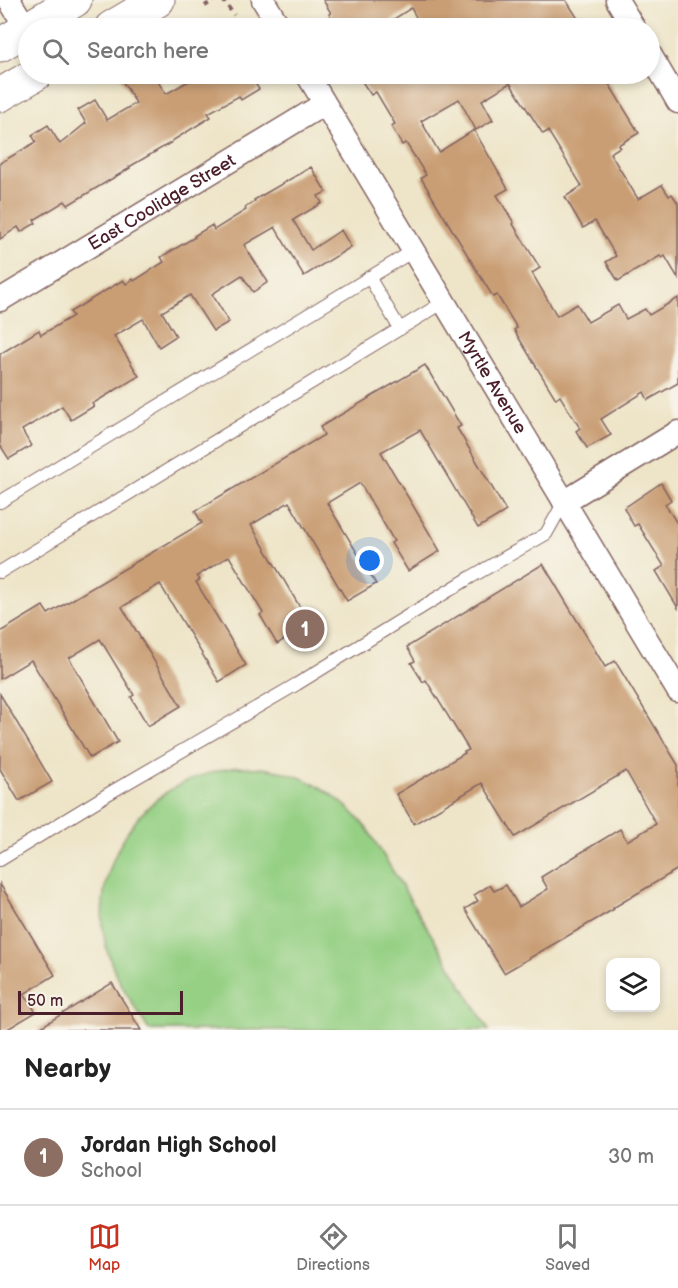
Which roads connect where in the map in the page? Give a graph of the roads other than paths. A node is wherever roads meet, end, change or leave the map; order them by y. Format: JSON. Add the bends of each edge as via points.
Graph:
{"nodes":[{"id":1,"x":9,"y":0,"type":"edge"},
{"id":2,"x":75,"y":0,"type":"edge"},
{"id":3,"x":158,"y":0,"type":"edge"},
{"id":4,"x":263,"y":0,"type":"edge"},
{"id":5,"x":617,"y":0,"type":"edge"},
{"id":6,"x":45,"y":18,"type":"edge"},
{"id":7,"x":128,"y":18,"type":"edge"},
{"id":8,"x":274,"y":18,"type":"edge"},
{"id":9,"x":628,"y":18,"type":"edge"},
{"id":10,"x":13,"y":37,"type":"edge"},
{"id":11,"x":660,"y":71,"type":"edge"},
{"id":12,"x":19,"y":84,"type":"edge"},
{"id":13,"x":313,"y":84,"type":"edge"},
{"id":14,"x":0,"y":95,"type":"edge"},
{"id":15,"x":678,"y":102,"type":"edge"},
{"id":16,"x":324,"y":104,"type":"junction"},
{"id":17,"x":412,"y":251,"type":"junction"},
{"id":18,"x":369,"y":277,"type":"junction"},
{"id":19,"x":0,"y":300,"type":"edge"},
{"id":20,"x":444,"y":302,"type":"junction"},
{"id":21,"x":400,"y":329,"type":"junction"},
{"id":22,"x":678,"y":432,"type":"edge"},
{"id":23,"x":0,"y":502,"type":"edge"},
{"id":24,"x":564,"y":502,"type":"junction"},
{"id":25,"x":0,"y":572,"type":"edge"},
{"id":26,"x":678,"y":691,"type":"edge"},
{"id":27,"x":0,"y":860,"type":"edge"}],
"edges":[{"from":1,"to":10,"type":"street"},
{"from":2,"to":6,"type":"main road"},
{"from":3,"to":7,"type":"main road"},
{"from":4,"to":8,"type":"street"},
{"from":5,"to":9,"type":"street"},
{"from":11,"to":15,"type":"street"},
{"from":12,"to":14,"type":"main road"},
{"from":13,"to":16,"type":"street","name":"Myrtle Avenue"},
{"from":16,"to":17,"type":"street","name":"Myrtle Avenue"},
{"from":16,"to":19,"type":"street","name":"East Coolidge Street"},
{"from":17,"to":18,"type":"lane"},
{"from":17,"to":20,"type":"street","name":"Myrtle Avenue"},
{"from":18,"to":21,"type":"lane"},
{"from":18,"to":23,"type":"lane"},
{"from":20,"to":21,"type":"lane"},
{"from":20,"to":24,"type":"street","name":"Myrtle Avenue"},
{"from":21,"to":25,"type":"lane"},
{"from":22,"to":24,"type":"street"},
{"from":24,"to":26,"type":"street","name":"Myrtle Avenue"},
{"from":24,"to":27,"type":"lane","via":[[546,534]]}]}
